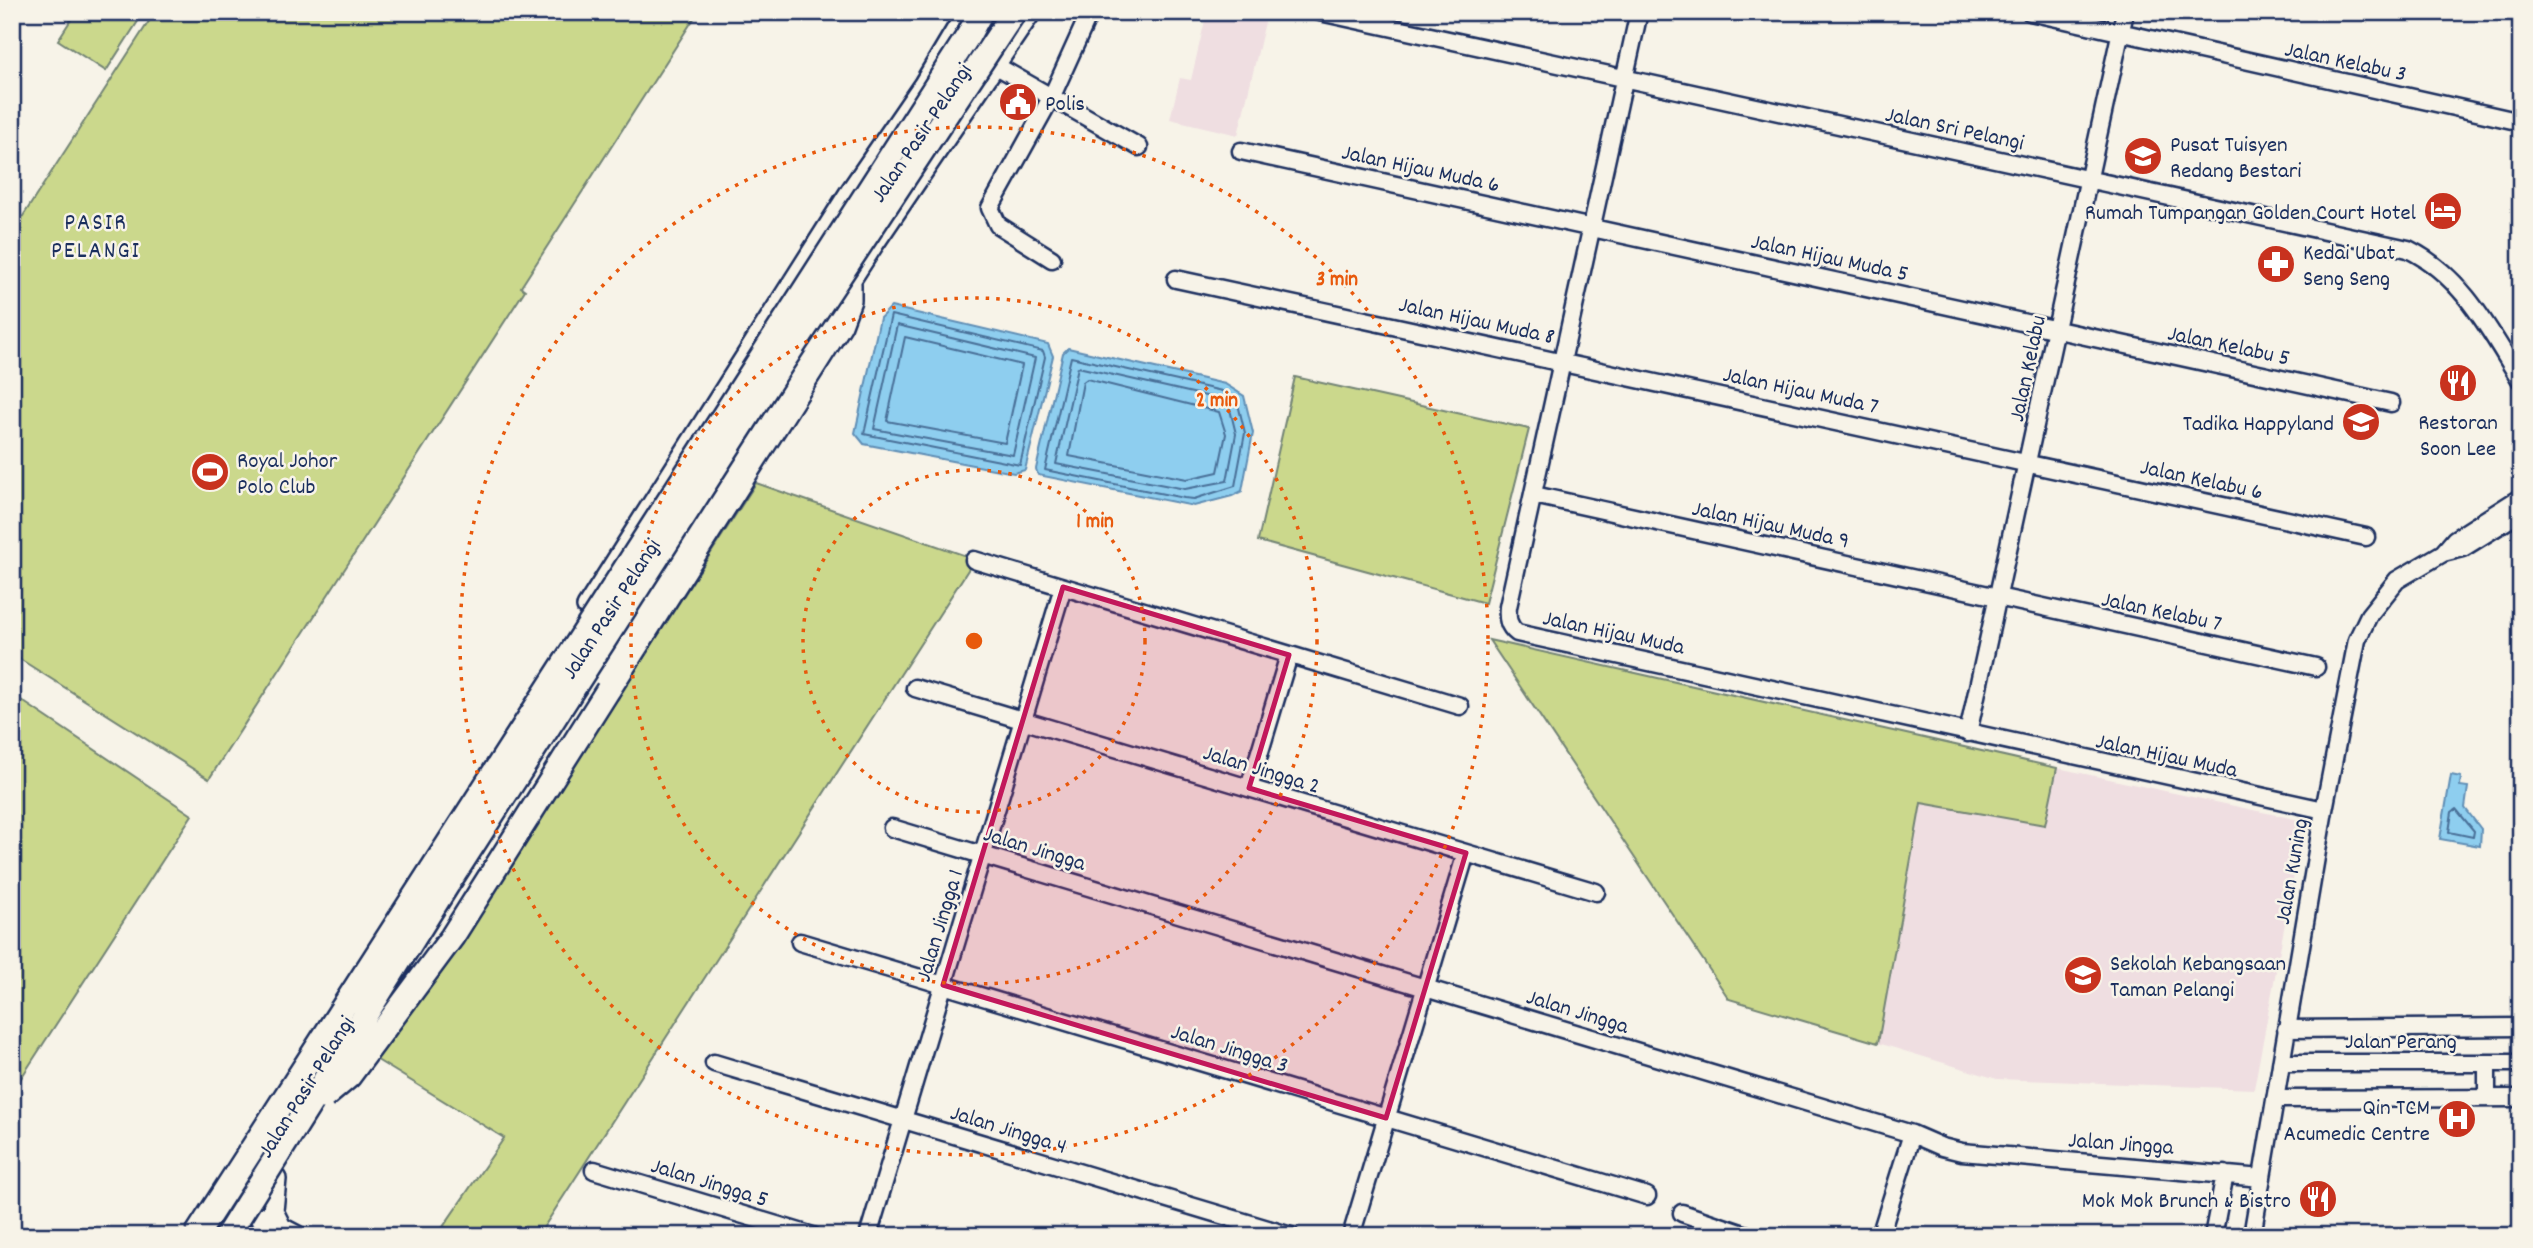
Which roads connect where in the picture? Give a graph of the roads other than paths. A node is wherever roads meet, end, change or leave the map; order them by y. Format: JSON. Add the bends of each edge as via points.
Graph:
{"nodes":[{"id":1,"x":967,"y":12,"type":"edge"},
{"id":2,"x":981,"y":12,"type":"edge"},
{"id":3,"x":1014,"y":12,"type":"edge"},
{"id":4,"x":1031,"y":12,"type":"edge"},
{"id":5,"x":1090,"y":12,"type":"edge"},
{"id":6,"x":1320,"y":12,"type":"edge"},
{"id":7,"x":1639,"y":12,"type":"edge"},
{"id":8,"x":2030,"y":12,"type":"edge"},
{"id":9,"x":2125,"y":12,"type":"edge"},
{"id":10,"x":2121,"y":32,"type":"junction"},
{"id":11,"x":951,"y":39,"type":"junction"},
{"id":12,"x":995,"y":65,"type":"junction"},
{"id":13,"x":1624,"y":78,"type":"junction"},
{"id":14,"x":1052,"y":96,"type":"junction"},
{"id":15,"x":2521,"y":122,"type":"edge"},
{"id":16,"x":1139,"y":147,"type":"dead end"},
{"id":17,"x":1241,"y":151,"type":"dead end"},
{"id":18,"x":2089,"y":180,"type":"junction"},
{"id":19,"x":1592,"y":227,"type":"junction"},
{"id":20,"x":1052,"y":259,"type":"dead end"},
{"id":21,"x":1176,"y":279,"type":"dead end"},
{"id":22,"x":849,"y":285,"type":"junction"},
{"id":23,"x":2058,"y":330,"type":"junction"},
{"id":24,"x":1563,"y":360,"type":"junction"},
{"id":25,"x":2521,"y":381,"type":"edge"},
{"id":26,"x":2390,"y":403,"type":"dead end"},
{"id":27,"x":2028,"y":463,"type":"junction"},
{"id":28,"x":1534,"y":495,"type":"junction"},
{"id":29,"x":2521,"y":496,"type":"edge"},
{"id":30,"x":2521,"y":513,"type":"edge"},
{"id":31,"x":2366,"y":537,"type":"dead end"},
{"id":32,"x":2443,"y":553,"type":"junction"},
{"id":33,"x":974,"y":560,"type":"dead end"},
{"id":34,"x":1063,"y":587,"type":"junction"},
{"id":35,"x":1998,"y":597,"type":"junction"},
{"id":36,"x":1289,"y":655,"type":"junction"},
{"id":37,"x":2316,"y":667,"type":"dead end"},
{"id":38,"x":915,"y":688,"type":"dead end"},
{"id":39,"x":1460,"y":706,"type":"dead end"},
{"id":40,"x":1023,"y":720,"type":"junction"},
{"id":41,"x":1968,"y":733,"type":"junction"},
{"id":42,"x":1248,"y":788,"type":"junction"},
{"id":43,"x":2324,"y":810,"type":"junction"},
{"id":44,"x":892,"y":828,"type":"dead end"},
{"id":45,"x":1466,"y":853,"type":"junction"},
{"id":46,"x":982,"y":855,"type":"junction"},
{"id":47,"x":1596,"y":892,"type":"dead end"},
{"id":48,"x":800,"y":942,"type":"dead end"},
{"id":49,"x":943,"y":985,"type":"junction"},
{"id":50,"x":1426,"y":988,"type":"junction"},
{"id":51,"x":2521,"y":1027,"type":"edge"},
{"id":52,"x":2286,"y":1029,"type":"junction"},
{"id":53,"x":714,"y":1063,"type":"dead end"},
{"id":54,"x":2281,"y":1063,"type":"junction"},
{"id":55,"x":2487,"y":1063,"type":"junction"},
{"id":56,"x":2521,"y":1063,"type":"edge"},
{"id":57,"x":2487,"y":1098,"type":"junction"},
{"id":58,"x":2521,"y":1098,"type":"edge"},
{"id":59,"x":2274,"y":1099,"type":"junction"},
{"id":60,"x":308,"y":1111,"type":"junction"},
{"id":61,"x":1386,"y":1118,"type":"junction"},
{"id":62,"x":902,"y":1119,"type":"junction"},
{"id":63,"x":1912,"y":1134,"type":"junction"},
{"id":64,"x":594,"y":1170,"type":"dead end"},
{"id":65,"x":2225,"y":1174,"type":"junction"},
{"id":66,"x":2262,"y":1178,"type":"junction"},
{"id":67,"x":276,"y":1179,"type":"junction"},
{"id":68,"x":219,"y":1195,"type":"junction"},
{"id":69,"x":1647,"y":1196,"type":"dead end"},
{"id":70,"x":1682,"y":1213,"type":"dead end"},
{"id":71,"x":206,"y":1215,"type":"junction"},
{"id":72,"x":252,"y":1215,"type":"junction"},
{"id":73,"x":290,"y":1233,"type":"edge"},
{"id":74,"x":238,"y":1235,"type":"edge"},
{"id":75,"x":194,"y":1236,"type":"edge"},
{"id":76,"x":813,"y":1236,"type":"edge"},
{"id":77,"x":868,"y":1236,"type":"edge"},
{"id":78,"x":1291,"y":1236,"type":"edge"},
{"id":79,"x":1351,"y":1236,"type":"edge"},
{"id":80,"x":1750,"y":1236,"type":"edge"},
{"id":81,"x":1880,"y":1236,"type":"edge"},
{"id":82,"x":2213,"y":1236,"type":"edge"},
{"id":83,"x":2252,"y":1236,"type":"edge"}],
"edges":[{"from":1,"to":11,"type":"main road","name":"Jalan Pasir Pelangi"},
{"from":2,"to":75,"type":"highway","bridge":true},
{"from":3,"to":60,"type":"highway","bridge":true,"via":[[447,884]]},
{"from":4,"to":12,"type":"main road","name":"Jalan Pasir Pelangi"},
{"from":5,"to":14,"type":"street"},
{"from":6,"to":13,"type":"street","name":"Jalan Sri Pelangi"},
{"from":7,"to":13,"type":"street","name":"Jalan Hijau Muda"},
{"from":8,"to":10,"type":"street","name":"Jalan Kelabu 3"},
{"from":9,"to":10,"type":"street","name":"Jalan Kelabu"},
{"from":10,"to":15,"type":"street","name":"Jalan Kelabu 3"},
{"from":10,"to":18,"type":"street","name":"Jalan Kelabu"},
{"from":11,"to":12,"type":"street"},
{"from":11,"to":68,"type":"main road","name":"Jalan Pasir Pelangi","via":[[296,1062]]},
{"from":12,"to":14,"type":"street"},
{"from":12,"to":22,"type":"main road","name":"Jalan Pasir Pelangi"},
{"from":13,"to":18,"type":"street","name":"Jalan Sri Pelangi"},
{"from":13,"to":19,"type":"street","name":"Jalan Hijau Muda"},
{"from":14,"to":16,"type":"street"},
{"from":14,"to":20,"type":"street","via":[[990,208],[998,225]]},
{"from":17,"to":19,"type":"street","name":"Jalan Hijau Muda 6"},
{"from":18,"to":23,"type":"street","name":"Jalan Kelabu"},
{"from":18,"to":25,"type":"street","name":"Jalan Sri Pelangi","via":[[2408,249],[2441,269],[2469,299]]},
{"from":19,"to":23,"type":"street","name":"Jalan Hijau Muda 5"},
{"from":19,"to":24,"type":"street","name":"Jalan Hijau Muda"},
{"from":21,"to":24,"type":"street","name":"Jalan Hijau Muda 8"},
{"from":22,"to":60,"type":"highway","bridge":true,"via":[[840,324],[453,937],[349,1076]]},
{"from":22,"to":67,"type":"main road","name":"Jalan Pasir Pelangi"},
{"from":23,"to":26,"type":"street","name":"Jalan Kelabu 5"},
{"from":23,"to":27,"type":"street","name":"Jalan Kelabu"},
{"from":24,"to":27,"type":"street","name":"Jalan Hijau Muda 7"},
{"from":24,"to":28,"type":"street","name":"Jalan Hijau Muda"},
{"from":27,"to":31,"type":"street","name":"Jalan Kelabu 6"},
{"from":27,"to":35,"type":"street","name":"Jalan Kelabu"},
{"from":28,"to":35,"type":"street","name":"Jalan Hijau Muda 9"},
{"from":28,"to":41,"type":"street","name":"Jalan Hijau Muda","via":[[1508,607],[1509,623],[1517,633]]},
{"from":29,"to":32,"type":"street","name":"Jalan Kuning","via":[[2455,539]]},
{"from":30,"to":32,"type":"street","name":"Jalan Kuning","via":[[2463,548]]},
{"from":32,"to":43,"type":"street","name":"Jalan Kuning","via":[[2397,580],[2369,615],[2357,640]]},
{"from":33,"to":34,"type":"street"},
{"from":34,"to":36,"type":"street"},
{"from":34,"to":40,"type":"street","name":"Jalan Jingga 1"},
{"from":35,"to":37,"type":"street","name":"Jalan Kelabu 7"},
{"from":35,"to":41,"type":"street","name":"Jalan Kelabu"},
{"from":36,"to":39,"type":"street"},
{"from":36,"to":42,"type":"street"},
{"from":38,"to":40,"type":"street","name":"Jalan Jingga 2"},
{"from":40,"to":42,"type":"street","name":"Jalan Jingga 2"},
{"from":40,"to":46,"type":"street","name":"Jalan Jingga 1"},
{"from":41,"to":43,"type":"street","name":"Jalan Hijau Muda"},
{"from":42,"to":45,"type":"street","name":"Jalan Jingga 2"},
{"from":43,"to":52,"type":"street","name":"Jalan Kuning"},
{"from":44,"to":46,"type":"street","name":"Jalan Jingga"},
{"from":45,"to":47,"type":"street","name":"Jalan Jingga 2"},
{"from":45,"to":50,"type":"street"},
{"from":46,"to":49,"type":"street","name":"Jalan Jingga 1"},
{"from":46,"to":50,"type":"street","name":"Jalan Jingga"},
{"from":48,"to":49,"type":"street","name":"Jalan Jingga 3"},
{"from":49,"to":61,"type":"street","name":"Jalan Jingga 3"},
{"from":49,"to":62,"type":"street","name":"Jalan Jingga 1"},
{"from":50,"to":61,"type":"street"},
{"from":50,"to":63,"type":"street","name":"Jalan Jingga"},
{"from":51,"to":52,"type":"street","name":"Jalan Perang"},
{"from":52,"to":54,"type":"street","name":"Jalan Kuning"},
{"from":53,"to":62,"type":"street","name":"Jalan Jingga 4"},
{"from":54,"to":55,"type":"street","name":"Jalan Perang"},
{"from":54,"to":59,"type":"street","name":"Jalan Kuning"},
{"from":55,"to":56,"type":"street","name":"Jalan Perang"},
{"from":55,"to":57,"type":"street"},
{"from":57,"to":58,"type":"street"},
{"from":57,"to":59,"type":"street"},
{"from":59,"to":66,"type":"street","name":"Jalan Kuning"},
{"from":60,"to":74,"type":"highway","bridge":true},
{"from":61,"to":69,"type":"street","name":"Jalan Jingga 3"},
{"from":61,"to":79,"type":"street"},
{"from":62,"to":77,"type":"street","name":"Jalan Jingga 1"},
{"from":62,"to":78,"type":"street","name":"Jalan Jingga 4"},
{"from":63,"to":65,"type":"street","name":"Jalan Jingga","via":[[1962,1152]]},
{"from":63,"to":81,"type":"street"},
{"from":64,"to":76,"type":"street","name":"Jalan Jingga 5"},
{"from":65,"to":66,"type":"street","name":"Jalan Jingga"},
{"from":65,"to":82,"type":"street"},
{"from":66,"to":83,"type":"street","name":"Jalan Kuning"},
{"from":67,"to":72,"type":"main road","name":"Jalan Pasir Pelangi"},
{"from":67,"to":73,"type":"main road","via":[[274,1211]]},
{"from":68,"to":71,"type":"main road","name":"Jalan Pasir Pelangi"},
{"from":68,"to":72,"type":"main road"},
{"from":70,"to":80,"type":"street"},
{"from":71,"to":74,"type":"main road"},
{"from":71,"to":75,"type":"main road","name":"Jalan Pasir Pelangi"},
{"from":72,"to":73,"type":"main road"},
{"from":72,"to":74,"type":"main road","name":"Jalan Pasir Pelangi"}]}
